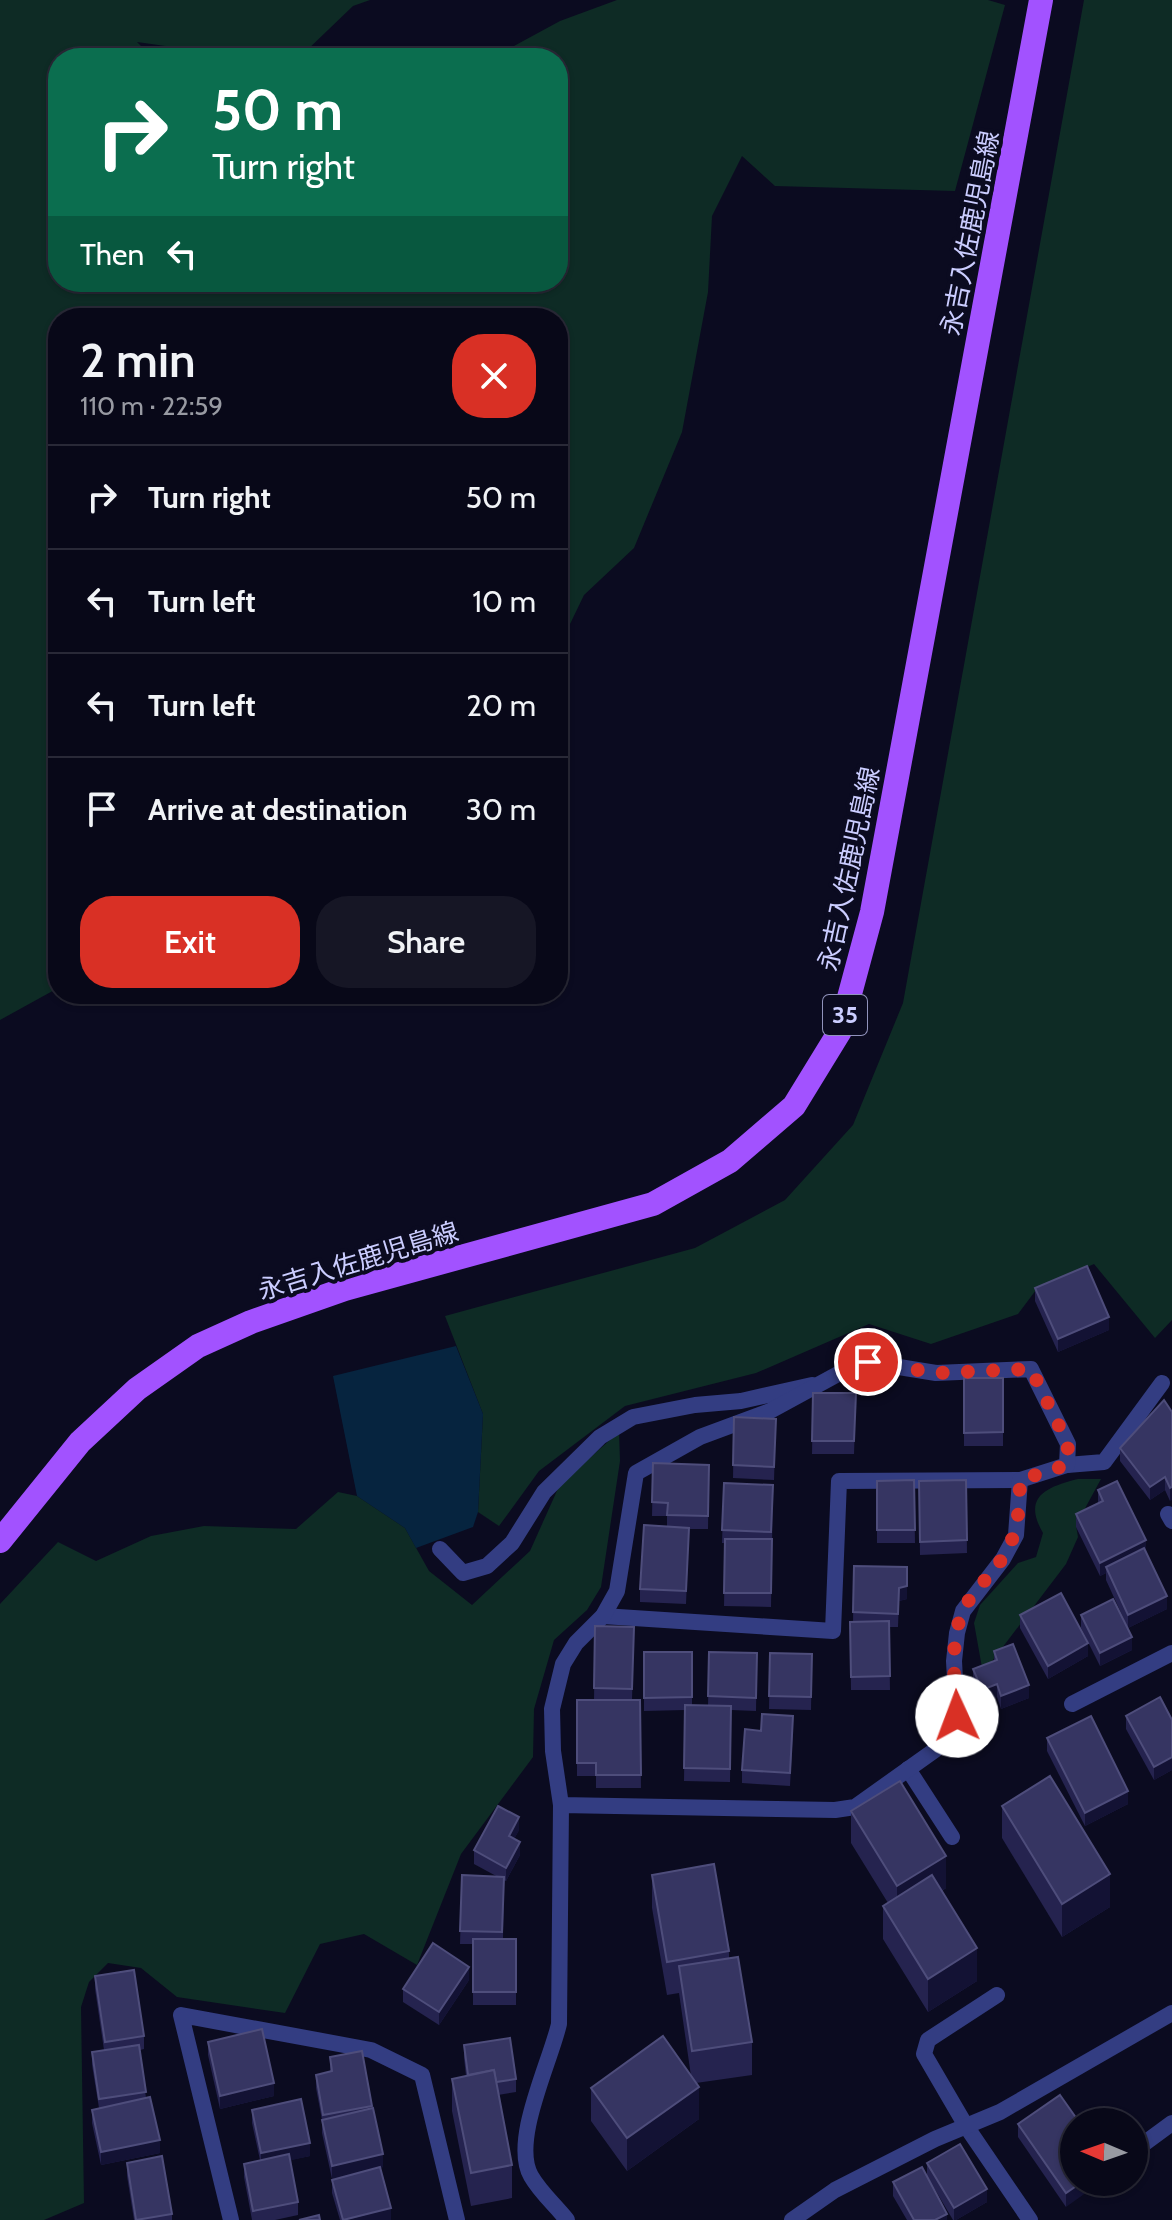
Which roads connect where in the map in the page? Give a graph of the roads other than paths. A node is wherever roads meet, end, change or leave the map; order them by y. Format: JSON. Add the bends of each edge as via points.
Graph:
{"nodes":[{"id":1,"x":1041,"y":0,"type":"edge"},
{"id":2,"x":822,"y":1383,"type":"junction"},
{"id":3,"x":1167,"y":1387,"type":"edge"},
{"id":4,"x":1067,"y":1465,"type":"junction"},
{"id":5,"x":1020,"y":1480,"type":"junction"},
{"id":6,"x":0,"y":1541,"type":"edge"},
{"id":7,"x":440,"y":1549,"type":"dead end"},
{"id":8,"x":603,"y":1616,"type":"junction"},
{"id":9,"x":1172,"y":1653,"type":"edge"},
{"id":10,"x":1072,"y":1704,"type":"dead end"},
{"id":11,"x":908,"y":1769,"type":"junction"},
{"id":12,"x":561,"y":1805,"type":"junction"},
{"id":13,"x":952,"y":1837,"type":"dead end"},
{"id":14,"x":997,"y":1995,"type":"dead end"},
{"id":15,"x":1172,"y":2013,"type":"edge"},
{"id":16,"x":1172,"y":2123,"type":"edge"},
{"id":17,"x":966,"y":2126,"type":"junction"},
{"id":18,"x":1148,"y":2141,"type":"edge"},
{"id":19,"x":231,"y":2220,"type":"edge"},
{"id":20,"x":457,"y":2220,"type":"edge"},
{"id":21,"x":567,"y":2220,"type":"edge"},
{"id":22,"x":792,"y":2220,"type":"edge"},
{"id":23,"x":1030,"y":2220,"type":"edge"}],
"edges":[{"from":1,"to":6,"type":"main road","name":"永吉入佐鹿児島線","number":"35","via":[[872,912],[840,1031],[794,1106],[730,1161],[653,1204],[345,1289],[198,1346],[137,1389],[80,1442]]},
{"from":2,"to":4,"type":"street","via":[[868,1362],[936,1373],[1031,1369],[1068,1444]]},
{"from":2,"to":7,"type":"street","via":[[633,1417],[600,1437],[544,1492],[512,1543],[487,1566],[463,1573]]},
{"from":2,"to":8,"type":"street","via":[[770,1411],[700,1437],[636,1473],[617,1591]]},
{"from":3,"to":4,"type":"street","via":[[1104,1462]]},
{"from":4,"to":5,"type":"street"},
{"from":5,"to":8,"type":"street","via":[[839,1481],[833,1631]]},
{"from":5,"to":11,"type":"street","via":[[1016,1535],[960,1622],[954,1661],[957,1716],[935,1750]]},
{"from":8,"to":12,"type":"street","via":[[563,1664],[552,1709]]},
{"from":9,"to":10,"type":"street"},
{"from":11,"to":12,"type":"street","via":[[855,1807],[835,1810]]},
{"from":11,"to":13,"type":"street"},
{"from":12,"to":21,"type":"street","via":[[559,2024],[525,2132],[525,2157],[531,2176]]},
{"from":14,"to":17,"type":"street","via":[[928,2040],[924,2054]]},
{"from":15,"to":17,"type":"street","via":[[1000,2112]]},
{"from":16,"to":18,"type":"street"},
{"from":17,"to":22,"type":"street","via":[[835,2190]]},
{"from":17,"to":23,"type":"street"},
{"from":19,"to":20,"type":"street","via":[[181,2015],[371,2050],[422,2075]]}]}
